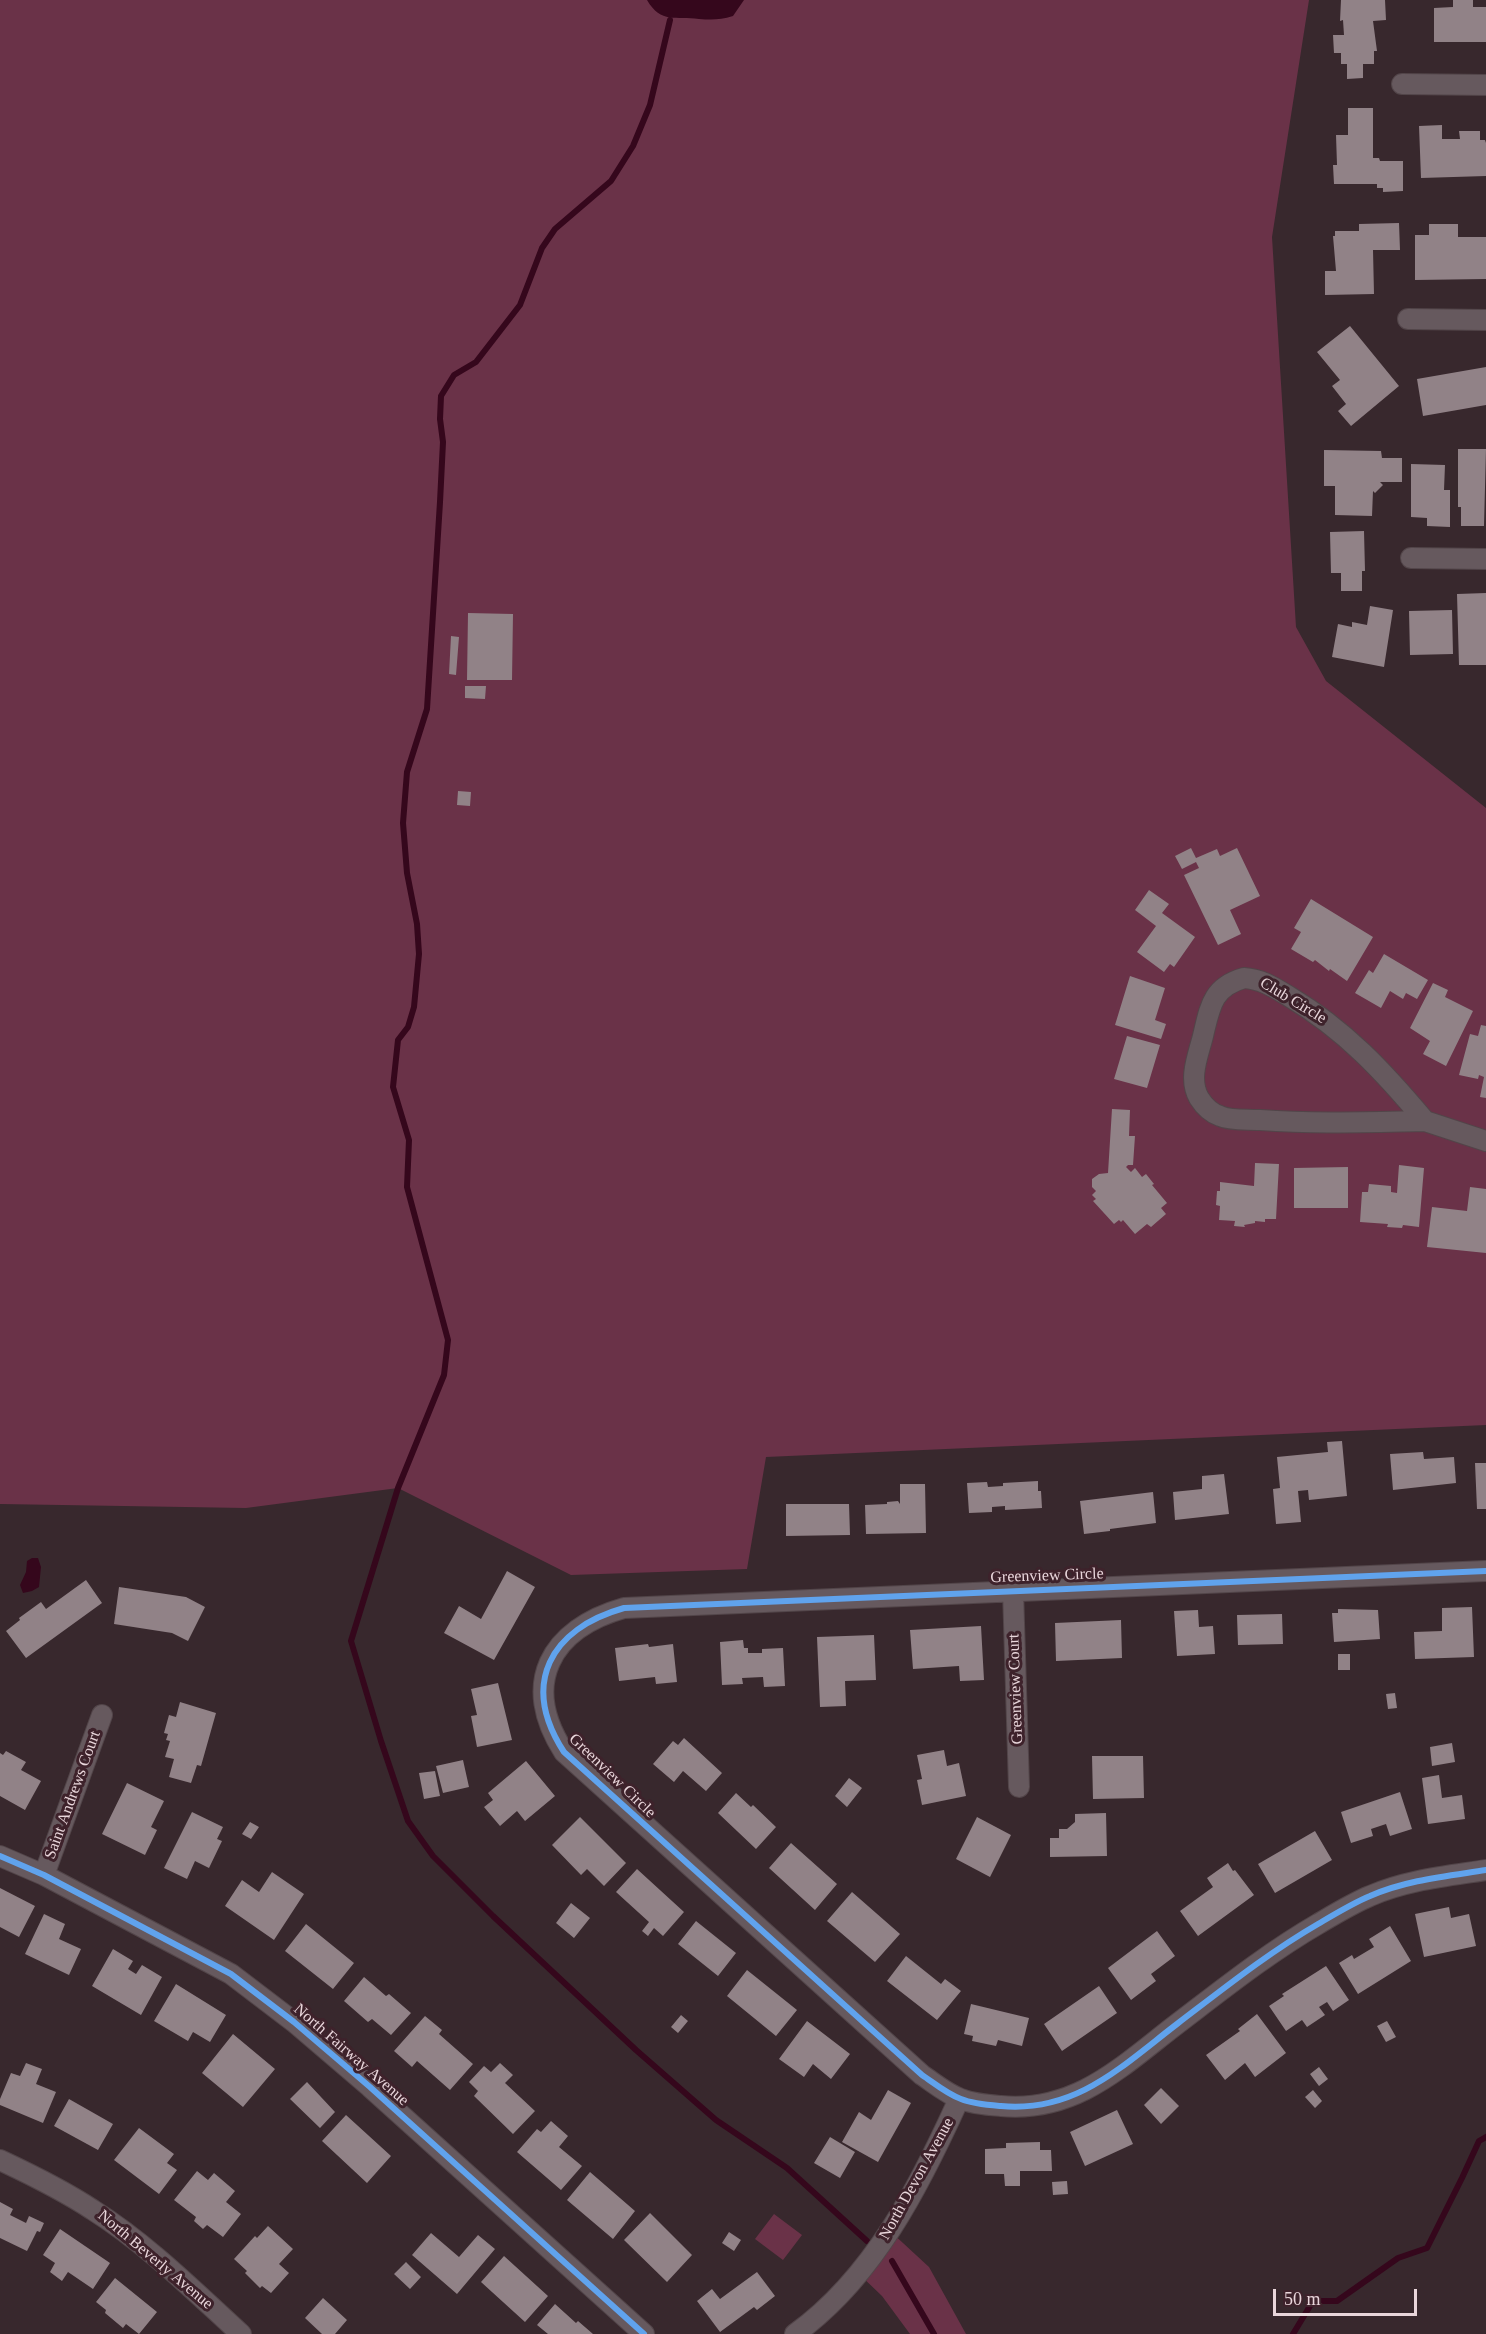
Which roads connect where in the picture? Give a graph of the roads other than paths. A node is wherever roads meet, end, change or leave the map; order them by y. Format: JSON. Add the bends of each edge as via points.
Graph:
{"nodes":[{"id":1,"x":1402,"y":84,"type":"dead end"},
{"id":2,"x":1486,"y":84,"type":"edge"},
{"id":3,"x":1408,"y":319,"type":"dead end"},
{"id":4,"x":1486,"y":320,"type":"edge"},
{"id":5,"x":1411,"y":558,"type":"dead end"},
{"id":6,"x":1486,"y":559,"type":"edge"},
{"id":7,"x":1425,"y":1121,"type":"junction"},
{"id":8,"x":1486,"y":1141,"type":"edge"},
{"id":9,"x":1486,"y":1571,"type":"edge"},
{"id":10,"x":1013,"y":1590,"type":"junction"},
{"id":11,"x":102,"y":1715,"type":"dead end"},
{"id":12,"x":1019,"y":1788,"type":"dead end"},
{"id":13,"x":0,"y":1856,"type":"edge"},
{"id":14,"x":1486,"y":1870,"type":"edge"},
{"id":15,"x":44,"y":1875,"type":"junction"},
{"id":16,"x":959,"y":2099,"type":"junction"},
{"id":17,"x":0,"y":2160,"type":"edge"},
{"id":18,"x":241,"y":2334,"type":"edge"},
{"id":19,"x":644,"y":2334,"type":"edge"},
{"id":20,"x":795,"y":2334,"type":"edge"}],
"edges":[{"from":1,"to":2,"type":"street"},
{"from":3,"to":4,"type":"street"},
{"from":5,"to":6,"type":"street"},
{"from":7,"to":7,"type":"street","name":"Club Circle","via":[[1342,1032],[1273,987],[1256,978],[1244,978],[1223,987],[1215,996],[1194,1075],[1194,1088],[1211,1112],[1222,1117],[1270,1120]]},
{"from":7,"to":8,"type":"street","name":"Club Circle"},
{"from":9,"to":10,"type":"street","name":"Greenview Circle"},
{"from":10,"to":12,"type":"street","name":"Greenview Court"},
{"from":10,"to":16,"type":"street","name":"Greenview Circle","via":[[624,1608],[581,1625],[552,1656],[545,1677],[546,1714],[552,1734],[564,1752],[922,2075]]},
{"from":11,"to":15,"type":"street","name":"Saint Andrews Court"},
{"from":13,"to":15,"type":"street","name":"North Fairway Avenue"},
{"from":14,"to":16,"type":"street","name":"Greenview Circle","via":[[1371,1895],[1319,1923],[1217,1993],[1103,2081],[1076,2095],[1047,2105],[1014,2107]]},
{"from":15,"to":19,"type":"street","name":"North Fairway Avenue","via":[[231,1974],[294,2022]]},
{"from":16,"to":20,"type":"street","name":"North Devon Avenue","via":[[938,2145],[879,2248],[836,2298]]},
{"from":17,"to":18,"type":"street","name":"North Beverly Avenue","via":[[51,2184],[103,2216],[162,2262]]}]}
